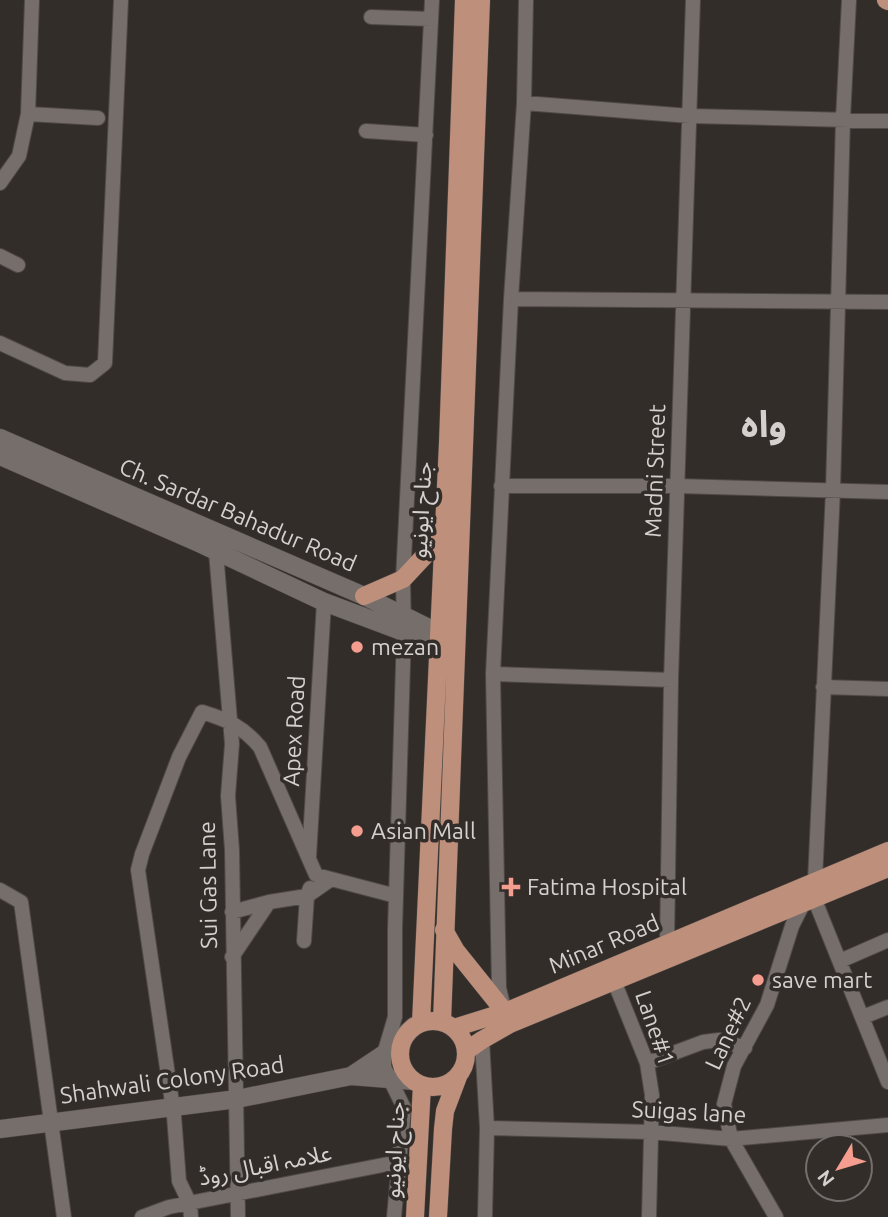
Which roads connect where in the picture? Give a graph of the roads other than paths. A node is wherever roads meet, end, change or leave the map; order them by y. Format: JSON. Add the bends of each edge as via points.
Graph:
{"nodes":[{"id":1,"x":32,"y":0,"type":"edge"},
{"id":2,"x":121,"y":0,"type":"edge"},
{"id":3,"x":432,"y":0,"type":"edge"},
{"id":4,"x":464,"y":0,"type":"edge"},
{"id":5,"x":481,"y":0,"type":"edge"},
{"id":6,"x":526,"y":0,"type":"edge"},
{"id":7,"x":693,"y":0,"type":"edge"},
{"id":8,"x":849,"y":0,"type":"edge"},
{"id":9,"x":371,"y":17,"type":"dead end"},
{"id":10,"x":431,"y":19,"type":"junction"},
{"id":11,"x":524,"y":103,"type":"junction"},
{"id":12,"x":29,"y":114,"type":"junction"},
{"id":13,"x":690,"y":116,"type":"junction"},
{"id":14,"x":98,"y":118,"type":"dead end"},
{"id":15,"x":843,"y":119,"type":"junction"},
{"id":16,"x":888,"y":121,"type":"edge"},
{"id":17,"x":366,"y":131,"type":"dead end"},
{"id":18,"x":426,"y":135,"type":"junction"},
{"id":19,"x":0,"y":183,"type":"edge"},
{"id":20,"x":0,"y":256,"type":"edge"},
{"id":21,"x":18,"y":265,"type":"dead end"},
{"id":22,"x":511,"y":299,"type":"junction"},
{"id":23,"x":683,"y":300,"type":"junction"},
{"id":24,"x":839,"y":301,"type":"junction"},
{"id":25,"x":888,"y":302,"type":"edge"},
{"id":26,"x":0,"y":343,"type":"edge"},
{"id":27,"x":0,"y":438,"type":"edge"},
{"id":28,"x":0,"y":456,"type":"edge"},
{"id":29,"x":501,"y":486,"type":"junction"},
{"id":30,"x":678,"y":486,"type":"junction"},
{"id":31,"x":833,"y":490,"type":"junction"},
{"id":32,"x":888,"y":492,"type":"edge"},
{"id":33,"x":444,"y":535,"type":"junction"},
{"id":34,"x":202,"y":536,"type":"junction"},
{"id":35,"x":216,"y":552,"type":"junction"},
{"id":36,"x":403,"y":579,"type":"junction"},
{"id":37,"x":364,"y":596,"type":"junction"},
{"id":38,"x":324,"y":602,"type":"junction"},
{"id":39,"x":402,"y":613,"type":"junction"},
{"id":40,"x":404,"y":632,"type":"junction"},
{"id":41,"x":448,"y":643,"type":"junction"},
{"id":42,"x":493,"y":674,"type":"junction"},
{"id":43,"x":671,"y":680,"type":"junction"},
{"id":44,"x":823,"y":687,"type":"junction"},
{"id":45,"x":888,"y":690,"type":"edge"},
{"id":46,"x":230,"y":721,"type":"junction"},
{"id":47,"x":888,"y":851,"type":"edge"},
{"id":48,"x":308,"y":862,"type":"junction"},
{"id":49,"x":888,"y":867,"type":"edge"},
{"id":50,"x":856,"y":873,"type":"junction"},
{"id":51,"x":323,"y":878,"type":"junction"},
{"id":52,"x":0,"y":890,"type":"edge"},
{"id":53,"x":811,"y":894,"type":"junction"},
{"id":54,"x":307,"y":896,"type":"junction"},
{"id":55,"x":396,"y":896,"type":"junction"},
{"id":56,"x":270,"y":901,"type":"junction"},
{"id":57,"x":232,"y":912,"type":"junction"},
{"id":58,"x":444,"y":930,"type":"junction"},
{"id":59,"x":888,"y":940,"type":"edge"},
{"id":60,"x":304,"y":941,"type":"dead end"},
{"id":61,"x":667,"y":944,"type":"junction"},
{"id":62,"x":232,"y":957,"type":"junction"},
{"id":63,"x":840,"y":961,"type":"junction"},
{"id":64,"x":614,"y":981,"type":"junction"},
{"id":65,"x":888,"y":1007,"type":"edge"},
{"id":66,"x":505,"y":1012,"type":"junction"},
{"id":67,"x":863,"y":1017,"type":"junction"},
{"id":68,"x":417,"y":1024,"type":"junction"},
{"id":69,"x":448,"y":1025,"type":"junction"},
{"id":70,"x":482,"y":1040,"type":"junction"},
{"id":71,"x":745,"y":1048,"type":"junction"},
{"id":72,"x":466,"y":1051,"type":"junction"},
{"id":73,"x":384,"y":1054,"type":"junction"},
{"id":74,"x":647,"y":1063,"type":"junction"},
{"id":75,"x":459,"y":1074,"type":"junction"},
{"id":76,"x":887,"y":1074,"type":"edge"},
{"id":77,"x":351,"y":1076,"type":"junction"},
{"id":78,"x":389,"y":1077,"type":"junction"},
{"id":79,"x":418,"y":1083,"type":"junction"},
{"id":80,"x":237,"y":1099,"type":"junction"},
{"id":81,"x":173,"y":1108,"type":"junction"},
{"id":82,"x":51,"y":1123,"type":"junction"},
{"id":83,"x":888,"y":1125,"type":"edge"},
{"id":84,"x":487,"y":1128,"type":"junction"},
{"id":85,"x":0,"y":1129,"type":"edge"},
{"id":86,"x":652,"y":1132,"type":"junction"},
{"id":87,"x":731,"y":1139,"type":"junction"},
{"id":88,"x":398,"y":1162,"type":"junction"},
{"id":89,"x":237,"y":1194,"type":"junction"},
{"id":90,"x":191,"y":1210,"type":"edge"},
{"id":91,"x":64,"y":1217,"type":"edge"},
{"id":92,"x":142,"y":1217,"type":"edge"},
{"id":93,"x":238,"y":1217,"type":"edge"},
{"id":94,"x":394,"y":1217,"type":"edge"},
{"id":95,"x":415,"y":1217,"type":"edge"},
{"id":96,"x":438,"y":1217,"type":"edge"},
{"id":97,"x":485,"y":1217,"type":"edge"},
{"id":98,"x":649,"y":1217,"type":"edge"},
{"id":99,"x":776,"y":1217,"type":"edge"}],
"edges":[{"from":1,"to":12,"type":"street"},
{"from":2,"to":26,"type":"street","via":[[105,363],[90,375],[65,373]]},
{"from":3,"to":10,"type":"street"},
{"from":4,"to":33,"type":"main road","name":"جناح ایونیو"},
{"from":5,"to":41,"type":"main road","name":"جناح ایونیو"},
{"from":6,"to":11,"type":"street"},
{"from":7,"to":13,"type":"street","name":"Madni Street"},
{"from":8,"to":15,"type":"street"},
{"from":9,"to":10,"type":"street"},
{"from":10,"to":18,"type":"street"},
{"from":11,"to":13,"type":"street"},
{"from":11,"to":22,"type":"street"},
{"from":12,"to":14,"type":"street"},
{"from":12,"to":19,"type":"street","via":[[19,156]]},
{"from":13,"to":15,"type":"street"},
{"from":13,"to":23,"type":"street","name":"Madni Street"},
{"from":15,"to":16,"type":"street"},
{"from":15,"to":24,"type":"street"},
{"from":17,"to":18,"type":"street"},
{"from":18,"to":36,"type":"street"},
{"from":20,"to":21,"type":"street"},
{"from":22,"to":23,"type":"street"},
{"from":22,"to":29,"type":"street"},
{"from":23,"to":24,"type":"street"},
{"from":23,"to":30,"type":"street","name":"Madni Street"},
{"from":24,"to":25,"type":"street"},
{"from":24,"to":31,"type":"street"},
{"from":27,"to":34,"type":"main road","name":"Ch. Sardar Bahadur Road"},
{"from":28,"to":34,"type":"main road","name":"Ch. Sardar Bahadur Road"},
{"from":29,"to":30,"type":"street"},
{"from":29,"to":42,"type":"street"},
{"from":30,"to":31,"type":"street"},
{"from":30,"to":43,"type":"street","name":"Madni Street"},
{"from":31,"to":32,"type":"street"},
{"from":31,"to":44,"type":"street"},
{"from":33,"to":36,"type":"main road"},
{"from":33,"to":41,"type":"main road","name":"جناح ایونیو"},
{"from":34,"to":35,"type":"main road","name":"Ch. Sardar Bahadur Road"},
{"from":34,"to":37,"type":"main road","name":"Ch. Sardar Bahadur Road"},
{"from":35,"to":38,"type":"main road","name":"Ch. Sardar Bahadur Road"},
{"from":35,"to":46,"type":"street","name":"Sui Gas Lane"},
{"from":36,"to":37,"type":"main road"},
{"from":36,"to":39,"type":"street"},
{"from":37,"to":39,"type":"main road","name":"Ch. Sardar Bahadur Road"},
{"from":38,"to":40,"type":"main road","name":"Ch. Sardar Bahadur Road"},
{"from":38,"to":48,"type":"street","name":"Apex Road"},
{"from":39,"to":40,"type":"street"},
{"from":39,"to":41,"type":"main road","name":"Ch. Sardar Bahadur Road"},
{"from":40,"to":41,"type":"main road","name":"Ch. Sardar Bahadur Road"},
{"from":40,"to":55,"type":"street"},
{"from":41,"to":58,"type":"main road","name":"جناح ایونیو"},
{"from":41,"to":68,"type":"main road","name":"جناح ایونیو"},
{"from":42,"to":43,"type":"street"},
{"from":42,"to":66,"type":"street","via":[[499,988]]},
{"from":43,"to":61,"type":"street","name":"Madni Street"},
{"from":44,"to":45,"type":"street"},
{"from":44,"to":53,"type":"street"},
{"from":46,"to":48,"type":"street","via":[[249,734],[265,756]]},
{"from":46,"to":57,"type":"street","name":"Sui Gas Lane"},
{"from":46,"to":81,"type":"street","via":[[202,712],[179,757],[138,870]]},
{"from":47,"to":50,"type":"main road","name":"Minar Road"},
{"from":48,"to":51,"type":"street"},
{"from":49,"to":50,"type":"main road","name":"Minar Road"},
{"from":50,"to":53,"type":"main road","name":"Minar Road"},
{"from":51,"to":54,"type":"street"},
{"from":51,"to":55,"type":"street"},
{"from":52,"to":82,"type":"street","via":[[22,902]]},
{"from":53,"to":61,"type":"main road","name":"Minar Road"},
{"from":53,"to":63,"type":"street"},
{"from":53,"to":64,"type":"main road","name":"Minar Road"},
{"from":53,"to":71,"type":"street","name":"Lane#2","via":[[792,926],[767,1005]]},
{"from":54,"to":56,"type":"street"},
{"from":54,"to":60,"type":"street"},
{"from":55,"to":73,"type":"street","via":[[395,1017]]},
{"from":56,"to":57,"type":"street"},
{"from":56,"to":62,"type":"street"},
{"from":57,"to":62,"type":"street","name":"Sui Gas Lane"},
{"from":58,"to":66,"type":"main road"},
{"from":58,"to":69,"type":"main road","name":"جناح ایونیو"},
{"from":59,"to":63,"type":"street"},
{"from":61,"to":66,"type":"main road","name":"Minar Road"},
{"from":62,"to":80,"type":"street","name":"Sui Gas Lane"},
{"from":63,"to":67,"type":"street"},
{"from":64,"to":70,"type":"main road","name":"Minar Road"},
{"from":64,"to":74,"type":"street","name":"Lane#1"},
{"from":65,"to":67,"type":"street"},
{"from":66,"to":69,"type":"main road","name":"Minar Road"},
{"from":67,"to":76,"type":"street"},
{"from":68,"to":69,"type":"main road"},
{"from":68,"to":73,"type":"main road","name":"Shahwali Colony Road"},
{"from":68,"to":79,"type":"main road","via":[[403,1039],[400,1054],[404,1070]]},
{"from":69,"to":72,"type":"main road","via":[[465,1043]]},
{"from":70,"to":72,"type":"main road","name":"Minar Road"},
{"from":70,"to":84,"type":"street"},
{"from":71,"to":74,"type":"street","via":[[711,1041]]},
{"from":71,"to":87,"type":"street","name":"Lane#2","via":[[734,1066],[724,1104]]},
{"from":72,"to":75,"type":"main road"},
{"from":73,"to":77,"type":"main road","name":"Shahwali Colony Road"},
{"from":73,"to":78,"type":"street"},
{"from":74,"to":86,"type":"street","name":"Lane#1"},
{"from":75,"to":79,"type":"main road","via":[[442,1086]]},
{"from":75,"to":96,"type":"main road","name":"جناح ایونیو","via":[[444,1120]]},
{"from":77,"to":78,"type":"main road","name":"Shahwali Colony Road"},
{"from":77,"to":80,"type":"main road","name":"Shahwali Colony Road"},
{"from":78,"to":79,"type":"main road","name":"Shahwali Colony Road"},
{"from":78,"to":88,"type":"street","via":[[404,1108]]},
{"from":79,"to":95,"type":"main road","name":"جناح ایونیو"},
{"from":80,"to":81,"type":"main road","name":"Shahwali Colony Road"},
{"from":80,"to":89,"type":"street","name":"Sui Gas Lane"},
{"from":81,"to":82,"type":"main road","name":"Shahwali Colony Road"},
{"from":81,"to":90,"type":"street","via":[[179,1181]]},
{"from":82,"to":85,"type":"main road","name":"Shahwali Colony Road"},
{"from":82,"to":91,"type":"street"},
{"from":83,"to":87,"type":"street","name":"Suigas lane"},
{"from":84,"to":86,"type":"street","name":"Suigas lane"},
{"from":84,"to":97,"type":"street"},
{"from":86,"to":87,"type":"street","name":"Suigas lane"},
{"from":86,"to":98,"type":"street","name":"Lane#1"},
{"from":87,"to":99,"type":"street","name":"Lane#2"},
{"from":88,"to":89,"type":"street","name":"علامہ اقبال روڈ"},
{"from":88,"to":94,"type":"street"},
{"from":89,"to":90,"type":"street","name":"علامہ اقبال روڈ"},
{"from":89,"to":93,"type":"street","name":"Sui Gas Lane"},
{"from":90,"to":92,"type":"street","name":"علامہ اقبال روڈ","via":[[169,1208]]}]}
